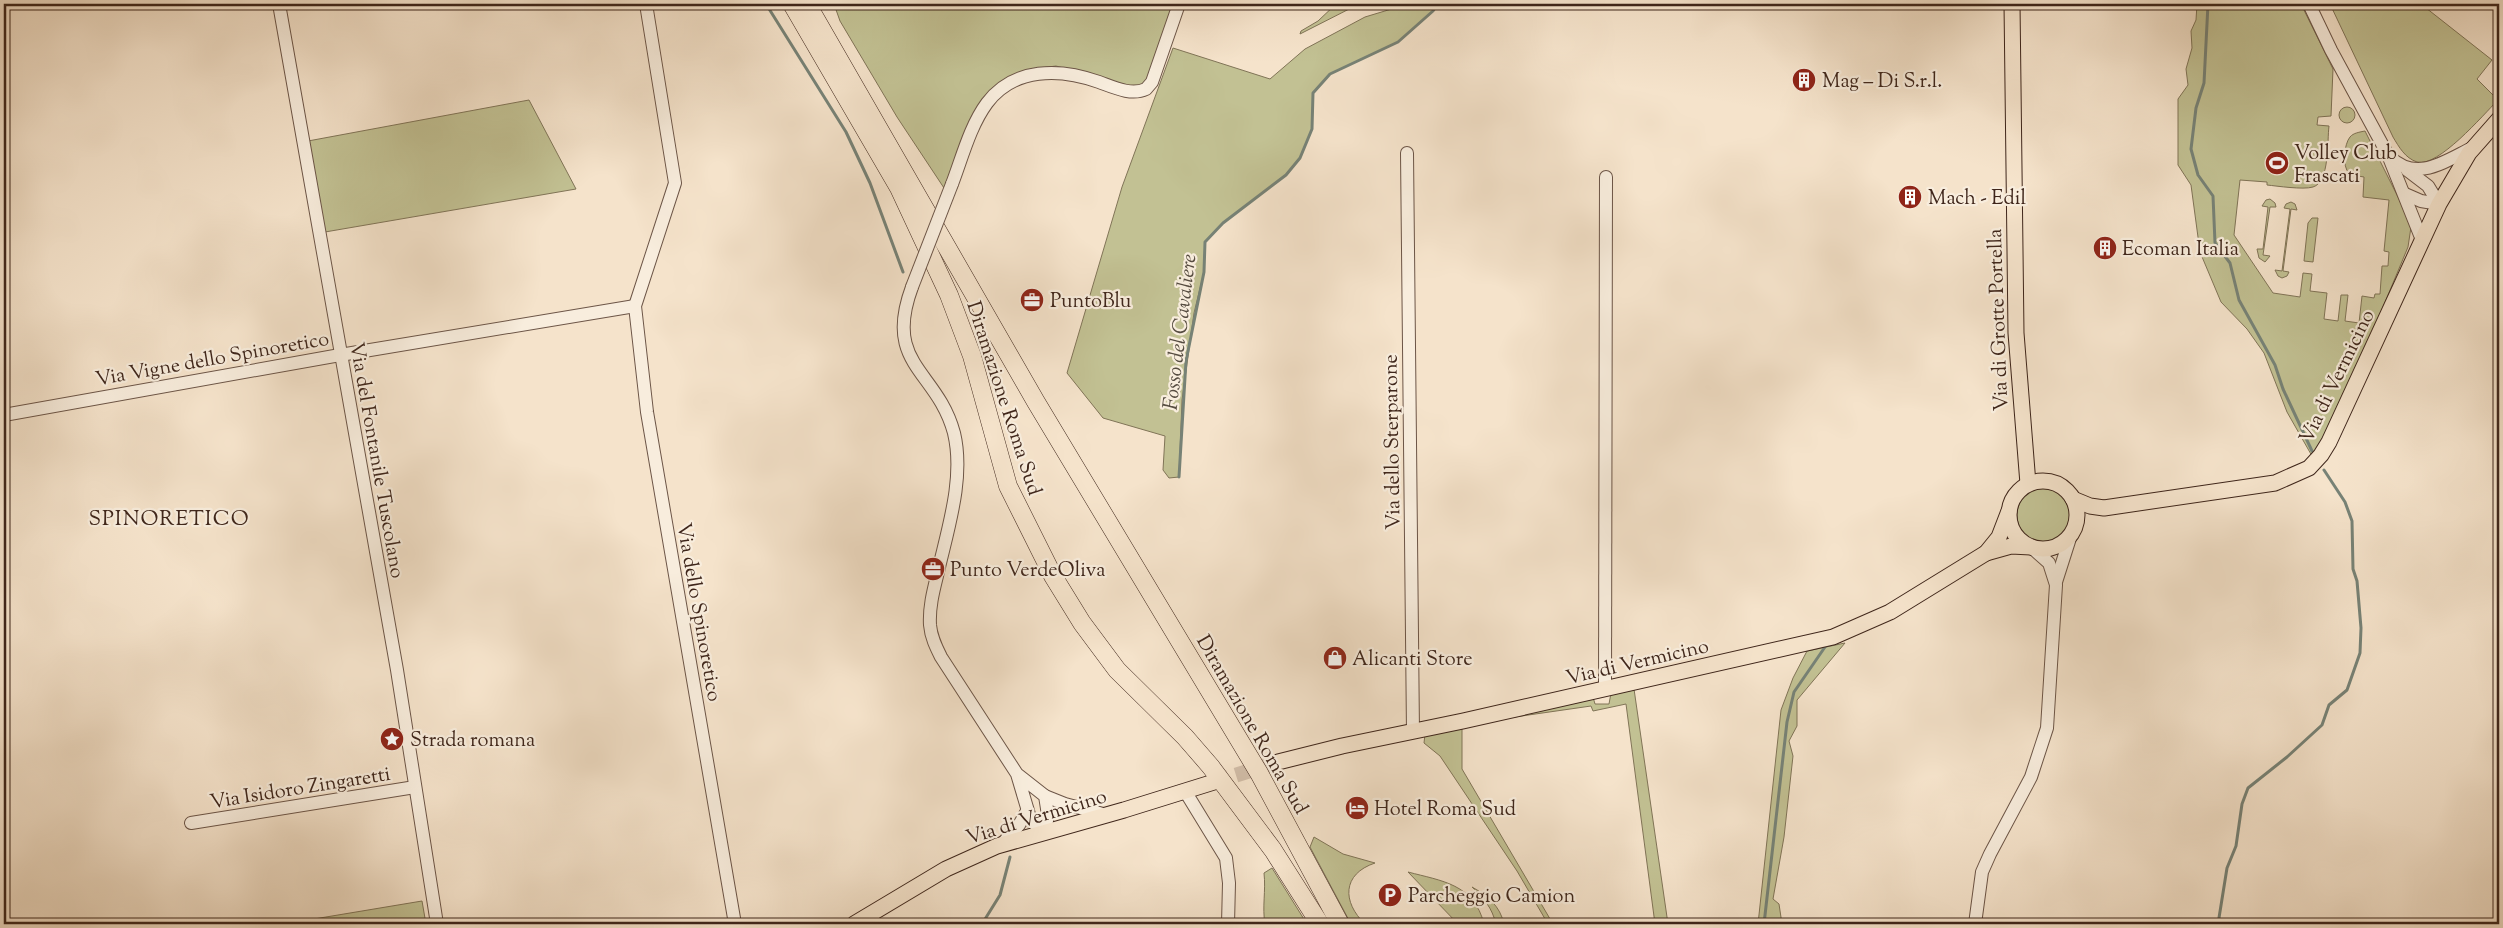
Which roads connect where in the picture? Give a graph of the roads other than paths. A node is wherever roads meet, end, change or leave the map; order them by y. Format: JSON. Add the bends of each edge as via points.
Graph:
{"nodes":[{"id":1,"x":279,"y":4,"type":"edge"},
{"id":2,"x":646,"y":4,"type":"edge"},
{"id":3,"x":792,"y":4,"type":"edge"},
{"id":4,"x":807,"y":4,"type":"edge"},
{"id":5,"x":1179,"y":4,"type":"edge"},
{"id":6,"x":2012,"y":4,"type":"edge"},
{"id":7,"x":2309,"y":4,"type":"edge"},
{"id":8,"x":2499,"y":119,"type":"edge"},
{"id":9,"x":2474,"y":147,"type":"junction"},
{"id":10,"x":1407,"y":153,"type":"dead end"},
{"id":11,"x":2388,"y":155,"type":"junction"},
{"id":12,"x":2402,"y":167,"type":"junction"},
{"id":13,"x":1606,"y":177,"type":"dead end"},
{"id":14,"x":2405,"y":194,"type":"junction"},
{"id":15,"x":2439,"y":204,"type":"junction"},
{"id":16,"x":2422,"y":240,"type":"junction"},
{"id":17,"x":635,"y":306,"type":"junction"},
{"id":18,"x":340,"y":355,"type":"junction"},
{"id":19,"x":4,"y":415,"type":"edge"},
{"id":20,"x":2028,"y":484,"type":"junction"},
{"id":21,"x":2073,"y":499,"type":"junction"},
{"id":22,"x":2104,"y":508,"type":"junction"},
{"id":23,"x":2009,"y":511,"type":"junction"},
{"id":24,"x":2071,"y":535,"type":"junction"},
{"id":25,"x":2031,"y":547,"type":"junction"},
{"id":26,"x":1986,"y":553,"type":"junction"},
{"id":27,"x":2056,"y":585,"type":"junction"},
{"id":28,"x":1605,"y":689,"type":"junction"},
{"id":29,"x":1413,"y":732,"type":"junction"},
{"id":30,"x":1278,"y":762,"type":"tunnel mouth"},
{"id":31,"x":1017,"y":774,"type":"junction"},
{"id":32,"x":1214,"y":782,"type":"tunnel mouth"},
{"id":33,"x":415,"y":787,"type":"junction"},
{"id":34,"x":1185,"y":791,"type":"junction"},
{"id":35,"x":1045,"y":796,"type":"junction"},
{"id":36,"x":1027,"y":810,"type":"junction"},
{"id":37,"x":1107,"y":815,"type":"junction"},
{"id":38,"x":191,"y":823,"type":"dead end"},
{"id":39,"x":1045,"y":832,"type":"junction"},
{"id":40,"x":1002,"y":844,"type":"junction"},
{"id":41,"x":437,"y":924,"type":"edge"},
{"id":42,"x":735,"y":924,"type":"edge"},
{"id":43,"x":854,"y":924,"type":"edge"},
{"id":44,"x":1228,"y":924,"type":"edge"},
{"id":45,"x":1320,"y":924,"type":"edge"},
{"id":46,"x":1340,"y":924,"type":"edge"},
{"id":47,"x":1975,"y":924,"type":"edge"}],
"edges":[{"from":1,"to":18,"type":"street","name":"Via del Fontanile Tuscolano"},
{"from":2,"to":17,"type":"street","via":[[675,183]]},
{"from":3,"to":45,"type":"highway","name":"Diramazione Roma Sud","via":[[899,188],[945,286],[972,356],[1008,486],[1053,576],[1111,662],[1211,767],[1273,850]]},
{"from":4,"to":46,"type":"highway","name":"Diramazione Roma Sud","via":[[1036,402],[1263,780]]},
{"from":5,"to":31,"type":"street","bridge":true,"via":[[1152,82],[1146,89],[1129,91],[1059,72],[1037,74],[1012,82],[986,105],[912,287],[903,320],[904,343],[950,421],[956,450],[955,486],[931,602],[930,631],[941,657]]},
{"from":6,"to":20,"type":"main road","name":"Via di Grotte Portella","via":[[2016,326]]},
{"from":7,"to":11,"type":"street"},
{"from":8,"to":9,"type":"main road","name":"Via di Vermicino"},
{"from":9,"to":12,"type":"street","via":[[2425,169],[2413,171]]},
{"from":9,"to":15,"type":"main road","name":"Via di Vermicino"},
{"from":10,"to":29,"type":"street","name":"Via dello Sterparone"},
{"from":11,"to":12,"type":"street"},
{"from":11,"to":14,"type":"street"},
{"from":12,"to":15,"type":"street","via":[[2428,186]]},
{"from":13,"to":28,"type":"street"},
{"from":14,"to":15,"type":"street","via":[[2421,202]]},
{"from":14,"to":16,"type":"street"},
{"from":15,"to":16,"type":"main road","name":"Via di Vermicino"},
{"from":16,"to":22,"type":"main road","name":"Via di Vermicino","via":[[2329,442],[2312,465],[2292,477],[2266,485]]},
{"from":17,"to":18,"type":"street","name":"Via Vigne dello Spinoretico"},
{"from":17,"to":42,"type":"street","name":"Via dello Spinoretico","via":[[647,412]]},
{"from":18,"to":19,"type":"street","name":"Via Vigne dello Spinoretico"},
{"from":18,"to":33,"type":"street","name":"Via del Fontanile Tuscolano"},
{"from":20,"to":21,"type":"main road","via":[[2038,481],[2053,483],[2067,490]]},
{"from":20,"to":23,"type":"main road","via":[[2015,495]]},
{"from":21,"to":22,"type":"main road","name":"Via di Vermicino"},
{"from":21,"to":24,"type":"main road","via":[[2077,518]]},
{"from":22,"to":24,"type":"main road","name":"Via di Vermicino","via":[[2087,517]]},
{"from":23,"to":25,"type":"main road","via":[[2014,533]]},
{"from":23,"to":26,"type":"main road","name":"Via di Vermicino","via":[[1999,537]]},
{"from":24,"to":25,"type":"main road","via":[[2053,548]]},
{"from":24,"to":27,"type":"street"},
{"from":25,"to":26,"type":"main road","name":"Via di Vermicino","via":[[2010,546]]},
{"from":25,"to":27,"type":"street","via":[[2049,563]]},
{"from":26,"to":28,"type":"main road","name":"Via di Vermicino","via":[[1890,612],[1842,634]]},
{"from":27,"to":47,"type":"street","via":[[2047,728],[2032,777],[1984,866]]},
{"from":28,"to":29,"type":"main road","name":"Via di Vermicino"},
{"from":29,"to":30,"type":"main road","name":"Via di Vermicino"},
{"from":31,"to":35,"type":"street"},
{"from":31,"to":36,"type":"street"},
{"from":32,"to":34,"type":"main road","name":"Via di Vermicino"},
{"from":33,"to":38,"type":"street","name":"Via Isidoro Zingaretti"},
{"from":33,"to":41,"type":"street","name":"Via del Fontanile Tuscolano"},
{"from":34,"to":37,"type":"main road","name":"Via di Vermicino"},
{"from":34,"to":44,"type":"street","via":[[1226,858],[1230,884]]},
{"from":35,"to":37,"type":"street"},
{"from":35,"to":39,"type":"street","via":[[1048,815]]},
{"from":36,"to":39,"type":"street","via":[[1034,825]]},
{"from":36,"to":40,"type":"street"},
{"from":37,"to":39,"type":"main road","name":"Via di Vermicino"},
{"from":39,"to":40,"type":"main road","name":"Via di Vermicino"},
{"from":40,"to":43,"type":"main road","name":"Via di Vermicino","via":[[946,869]]}]}
